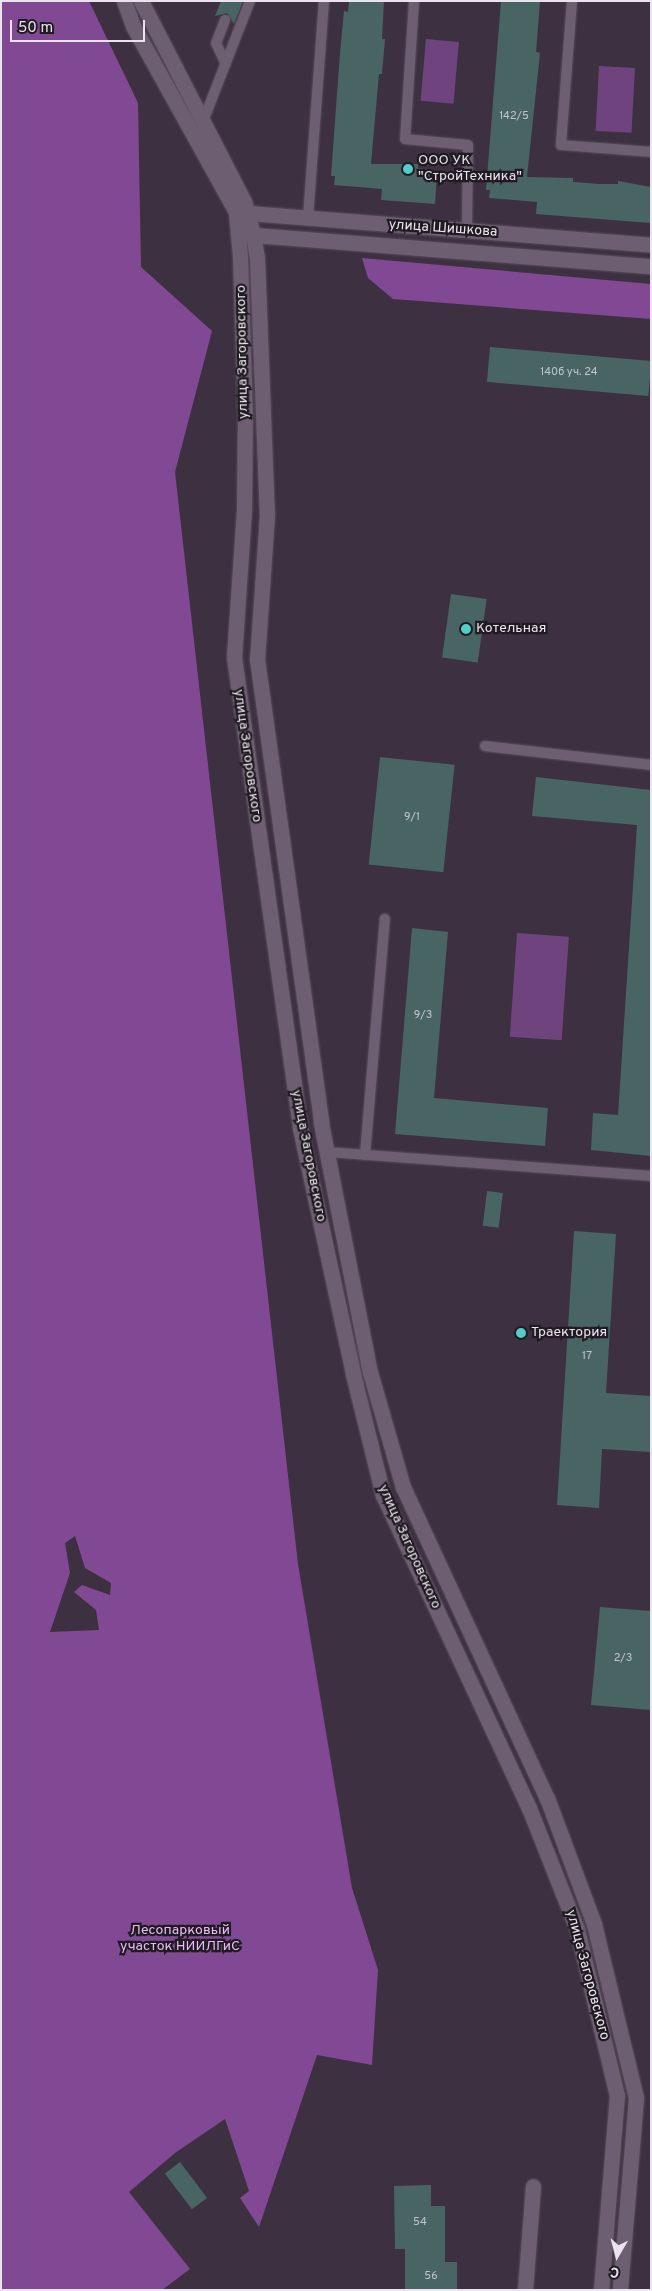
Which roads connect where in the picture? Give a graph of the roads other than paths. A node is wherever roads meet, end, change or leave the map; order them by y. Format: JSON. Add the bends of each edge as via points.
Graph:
{"nodes":[{"id":1,"x":124,"y":1,"type":"edge"},
{"id":2,"x":141,"y":1,"type":"edge"},
{"id":3,"x":250,"y":1,"type":"edge"},
{"id":4,"x":324,"y":1,"type":"edge"},
{"id":5,"x":414,"y":1,"type":"edge"},
{"id":6,"x":572,"y":1,"type":"edge"},
{"id":7,"x":225,"y":20,"type":"dead end"},
{"id":8,"x":226,"y":64,"type":"junction"},
{"id":9,"x":203,"y":123,"type":"junction"},
{"id":10,"x":195,"y":142,"type":"junction"},
{"id":11,"x":651,"y":152,"type":"edge"},
{"id":12,"x":241,"y":212,"type":"junction"},
{"id":13,"x":308,"y":218,"type":"junction"},
{"id":14,"x":468,"y":231,"type":"junction"},
{"id":15,"x":238,"y":233,"type":"junction"},
{"id":16,"x":253,"y":235,"type":"junction"},
{"id":17,"x":651,"y":245,"type":"edge"},
{"id":18,"x":651,"y":266,"type":"edge"},
{"id":19,"x":484,"y":746,"type":"dead end"},
{"id":20,"x":651,"y":765,"type":"edge"},
{"id":21,"x":385,"y":919,"type":"dead end"},
{"id":22,"x":327,"y":1152,"type":"junction"},
{"id":23,"x":365,"y":1154,"type":"junction"},
{"id":24,"x":651,"y":1176,"type":"edge"},
{"id":25,"x":533,"y":2186,"type":"dead end"},
{"id":26,"x":525,"y":2290,"type":"edge"},
{"id":27,"x":601,"y":2290,"type":"edge"},
{"id":28,"x":620,"y":2290,"type":"edge"}],
"edges":[{"from":1,"to":10,"type":"street","name":"улица Загоровского","via":[[133,26]]},
{"from":2,"to":9,"type":"street","name":"улица Загоровского"},
{"from":3,"to":8,"type":"lane"},
{"from":4,"to":13,"type":"lane"},
{"from":5,"to":14,"type":"lane","via":[[405,139],[468,145]]},
{"from":6,"to":11,"type":"lane","via":[[561,146]]},
{"from":7,"to":8,"type":"lane","via":[[216,43]]},
{"from":8,"to":9,"type":"lane"},
{"from":9,"to":10,"type":"lane"},
{"from":9,"to":12,"type":"street","name":"улица Загоровского"},
{"from":10,"to":12,"type":"street","name":"улица Загоровского"},
{"from":12,"to":13,"type":"street","name":"улица Шишкова"},
{"from":12,"to":15,"type":"street","name":"улица Загоровского"},
{"from":12,"to":16,"type":"street","name":"улица Загоровского"},
{"from":13,"to":14,"type":"street","name":"улица Шишкова"},
{"from":14,"to":17,"type":"street","name":"улица Шишкова"},
{"from":15,"to":16,"type":"street","name":"улица Шишкова"},
{"from":15,"to":27,"type":"street","name":"улица Загоровского","via":[[245,414],[244,510],[234,657],[300,1128],[353,1374],[383,1495],[530,1808],[577,1928],[617,2095]]},
{"from":16,"to":18,"type":"street","name":"улица Шишкова"},
{"from":16,"to":22,"type":"street","name":"улица Загоровского","via":[[257,258],[267,514],[258,659]]},
{"from":19,"to":20,"type":"lane"},
{"from":21,"to":23,"type":"lane"},
{"from":22,"to":23,"type":"lane"},
{"from":22,"to":28,"type":"street","name":"улица Загоровского","via":[[370,1372],[403,1487],[547,1798],[594,1924],[636,2098]]},
{"from":23,"to":24,"type":"lane"},
{"from":25,"to":26,"type":"street"}]}
